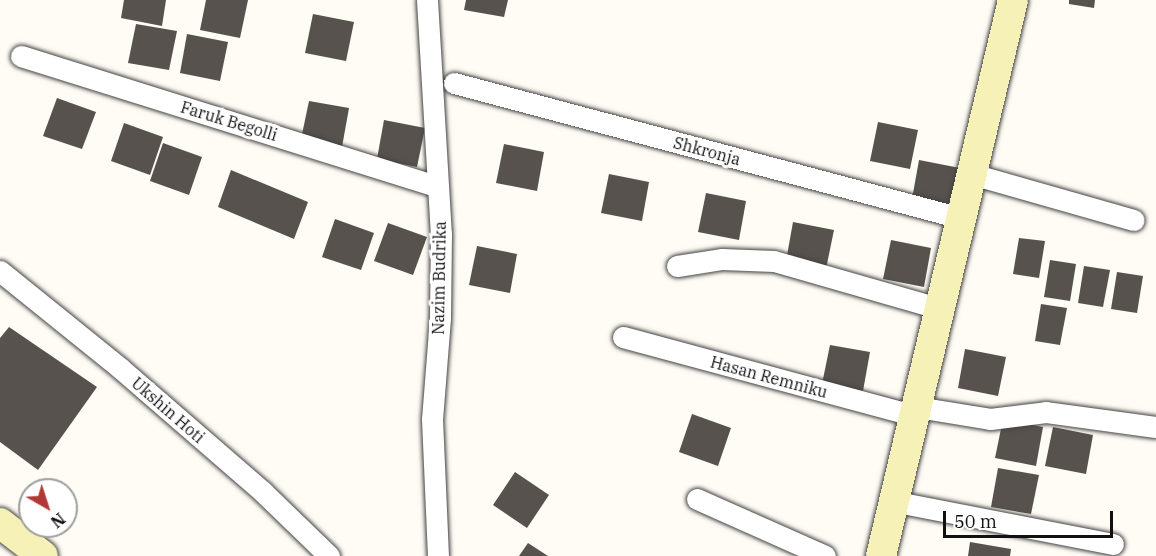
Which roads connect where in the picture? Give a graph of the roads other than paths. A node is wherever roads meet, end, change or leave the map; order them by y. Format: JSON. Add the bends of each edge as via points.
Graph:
{"nodes":[{"id":1,"x":427,"y":0,"type":"edge"},
{"id":2,"x":1013,"y":0,"type":"edge"},
{"id":3,"x":21,"y":56,"type":"dead end"},
{"id":4,"x":454,"y":83,"type":"dead end"},
{"id":5,"x":972,"y":174,"type":"junction"},
{"id":6,"x":437,"y":186,"type":"junction"},
{"id":7,"x":961,"y":218,"type":"junction"},
{"id":8,"x":1134,"y":220,"type":"dead end"},
{"id":9,"x":677,"y":266,"type":"dead end"},
{"id":10,"x":0,"y":271,"type":"edge"},
{"id":11,"x":938,"y":308,"type":"junction"},
{"id":12,"x":623,"y":337,"type":"dead end"},
{"id":13,"x":916,"y":412,"type":"junction"},
{"id":14,"x":1156,"y":427,"type":"edge"},
{"id":15,"x":697,"y":499,"type":"dead end"},
{"id":16,"x":897,"y":502,"type":"junction"},
{"id":17,"x":0,"y":523,"type":"edge"},
{"id":18,"x":1113,"y":544,"type":"dead end"},
{"id":19,"x":43,"y":556,"type":"edge"},
{"id":20,"x":329,"y":556,"type":"edge"},
{"id":21,"x":438,"y":556,"type":"edge"},
{"id":22,"x":825,"y":556,"type":"edge"},
{"id":23,"x":881,"y":556,"type":"edge"}],
"edges":[{"from":1,"to":6,"type":"street","name":"Nazim Budrika"},
{"from":2,"to":5,"type":"street"},
{"from":3,"to":6,"type":"street","name":"Faruk Begolli"},
{"from":4,"to":7,"type":"street","name":"Shkronja"},
{"from":5,"to":7,"type":"street"},
{"from":5,"to":8,"type":"street"},
{"from":6,"to":21,"type":"street","name":"Nazim Budrika","via":[[440,318],[432,419]]},
{"from":7,"to":11,"type":"street"},
{"from":9,"to":11,"type":"street","via":[[722,259],[774,261]]},
{"from":10,"to":20,"type":"street","name":"Ukshin Hoti","via":[[147,391]]},
{"from":11,"to":13,"type":"street"},
{"from":12,"to":13,"type":"street","name":"Hasan Remniku"},
{"from":13,"to":14,"type":"street","name":"Hasan Remniku","via":[[990,419],[1046,412]]},
{"from":13,"to":16,"type":"street"},
{"from":15,"to":22,"type":"street"},
{"from":16,"to":18,"type":"street"},
{"from":16,"to":23,"type":"street"},
{"from":17,"to":19,"type":"street"}]}
